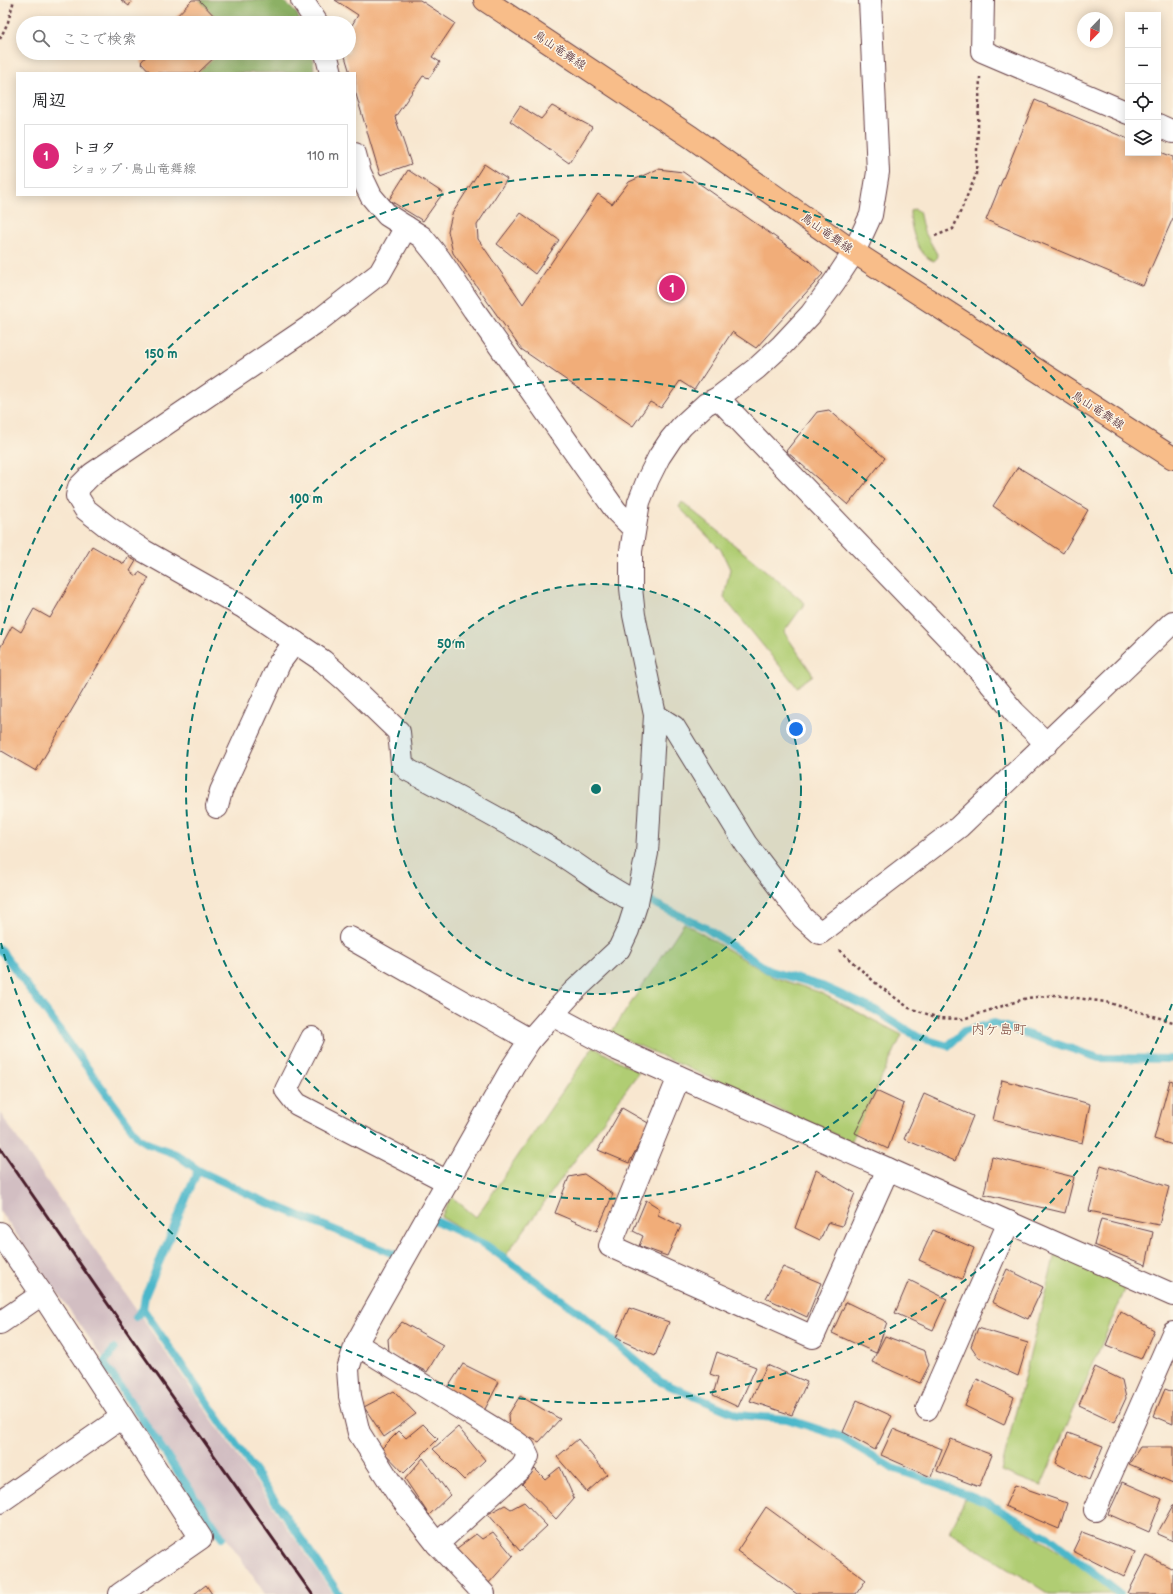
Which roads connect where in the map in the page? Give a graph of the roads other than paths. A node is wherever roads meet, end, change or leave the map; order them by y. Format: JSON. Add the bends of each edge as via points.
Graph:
{"nodes":[{"id":1,"x":302,"y":0,"type":"edge"},
{"id":2,"x":485,"y":0,"type":"edge"},
{"id":3,"x":870,"y":0,"type":"edge"},
{"id":4,"x":983,"y":0,"type":"edge"},
{"id":5,"x":312,"y":16,"type":"edge"},
{"id":6,"x":328,"y":60,"type":"edge"},
{"id":7,"x":331,"y":72,"type":"edge"},
{"id":8,"x":1125,"y":112,"type":"edge"},
{"id":9,"x":1161,"y":127,"type":"edge"},
{"id":10,"x":1173,"y":132,"type":"edge"},
{"id":11,"x":356,"y":158,"type":"edge"},
{"id":12,"x":406,"y":227,"type":"junction"},
{"id":13,"x":854,"y":252,"type":"junction"},
{"id":14,"x":718,"y":398,"type":"junction"},
{"id":15,"x":1173,"y":458,"type":"edge"},
{"id":16,"x":634,"y":529,"type":"junction"},
{"id":17,"x":1173,"y":622,"type":"edge"},
{"id":18,"x":295,"y":642,"type":"junction"},
{"id":19,"x":655,"y":715,"type":"junction"},
{"id":20,"x":1047,"y":744,"type":"junction"},
{"id":21,"x":217,"y":807,"type":"dead end"},
{"id":22,"x":637,"y":902,"type":"junction"},
{"id":23,"x":350,"y":938,"type":"dead end"},
{"id":24,"x":552,"y":1015,"type":"junction"},
{"id":25,"x":312,"y":1038,"type":"dead end"},
{"id":26,"x":530,"y":1040,"type":"junction"},
{"id":27,"x":678,"y":1077,"type":"junction"},
{"id":28,"x":888,"y":1169,"type":"junction"},
{"id":29,"x":448,"y":1182,"type":"junction"},
{"id":30,"x":1009,"y":1222,"type":"junction"},
{"id":31,"x":0,"y":1233,"type":"edge"},
{"id":32,"x":42,"y":1294,"type":"junction"},
{"id":33,"x":1173,"y":1295,"type":"edge"},
{"id":34,"x":0,"y":1323,"type":"edge"},
{"id":35,"x":1173,"y":1333,"type":"edge"},
{"id":36,"x":356,"y":1344,"type":"junction"},
{"id":37,"x":927,"y":1409,"type":"dead end"},
{"id":38,"x":122,"y":1417,"type":"junction"},
{"id":39,"x":0,"y":1502,"type":"edge"},
{"id":40,"x":1095,"y":1510,"type":"dead end"},
{"id":41,"x":437,"y":1544,"type":"junction"},
{"id":42,"x":120,"y":1594,"type":"edge"},
{"id":43,"x":484,"y":1594,"type":"edge"}],
"edges":[{"from":1,"to":5,"type":"street"},
{"from":2,"to":13,"type":"main road","name":"鳥山竜舞線","via":[[691,138]]},
{"from":3,"to":13,"type":"street","via":[[878,172],[871,215]]},
{"from":4,"to":8,"type":"street","via":[[982,51]]},
{"from":6,"to":7,"type":"street"},
{"from":9,"to":10,"type":"street"},
{"from":11,"to":12,"type":"street","via":[[371,196],[387,215]]},
{"from":12,"to":16,"type":"street","via":[[422,237],[440,258],[616,512]]},
{"from":12,"to":18,"type":"street","via":[[380,273],[318,321],[92,474],[79,487],[77,496],[85,510],[108,527],[144,551],[243,607]]},
{"from":13,"to":14,"type":"street","via":[[811,314],[757,368]]},
{"from":13,"to":15,"type":"main road","name":"鳥山竜舞線"},
{"from":14,"to":16,"type":"street","via":[[706,404],[682,426],[659,456],[639,502]]},
{"from":14,"to":20,"type":"street"},
{"from":16,"to":19,"type":"street","via":[[631,551],[634,615]]},
{"from":17,"to":20,"type":"street"},
{"from":18,"to":21,"type":"street","via":[[280,662],[220,791]]},
{"from":18,"to":22,"type":"street","via":[[323,661],[399,732],[402,763],[408,770],[560,854],[622,896]]},
{"from":19,"to":20,"type":"street","via":[[674,727],[746,844],[803,918],[820,934],[959,827]]},
{"from":19,"to":22,"type":"street","via":[[647,853]]},
{"from":22,"to":24,"type":"street","via":[[628,930],[618,949]]},
{"from":23,"to":26,"type":"street"},
{"from":24,"to":26,"type":"street"},
{"from":24,"to":27,"type":"street","via":[[614,1048]]},
{"from":25,"to":29,"type":"street","via":[[286,1090],[297,1104]]},
{"from":26,"to":29,"type":"street"},
{"from":27,"to":28,"type":"street"},
{"from":27,"to":28,"type":"street","via":[[610,1246],[813,1337]]},
{"from":28,"to":30,"type":"street"},
{"from":29,"to":36,"type":"street"},
{"from":30,"to":33,"type":"street"},
{"from":30,"to":37,"type":"street"},
{"from":31,"to":32,"type":"street"},
{"from":32,"to":34,"type":"street"},
{"from":32,"to":38,"type":"street"},
{"from":35,"to":40,"type":"street"},
{"from":36,"to":41,"type":"street","via":[[348,1369],[350,1396],[359,1433],[397,1493]]},
{"from":36,"to":41,"type":"street","via":[[516,1442],[524,1448],[528,1456],[522,1467]]},
{"from":38,"to":39,"type":"street"},
{"from":38,"to":42,"type":"street","via":[[201,1538]]},
{"from":41,"to":43,"type":"street"}]}
